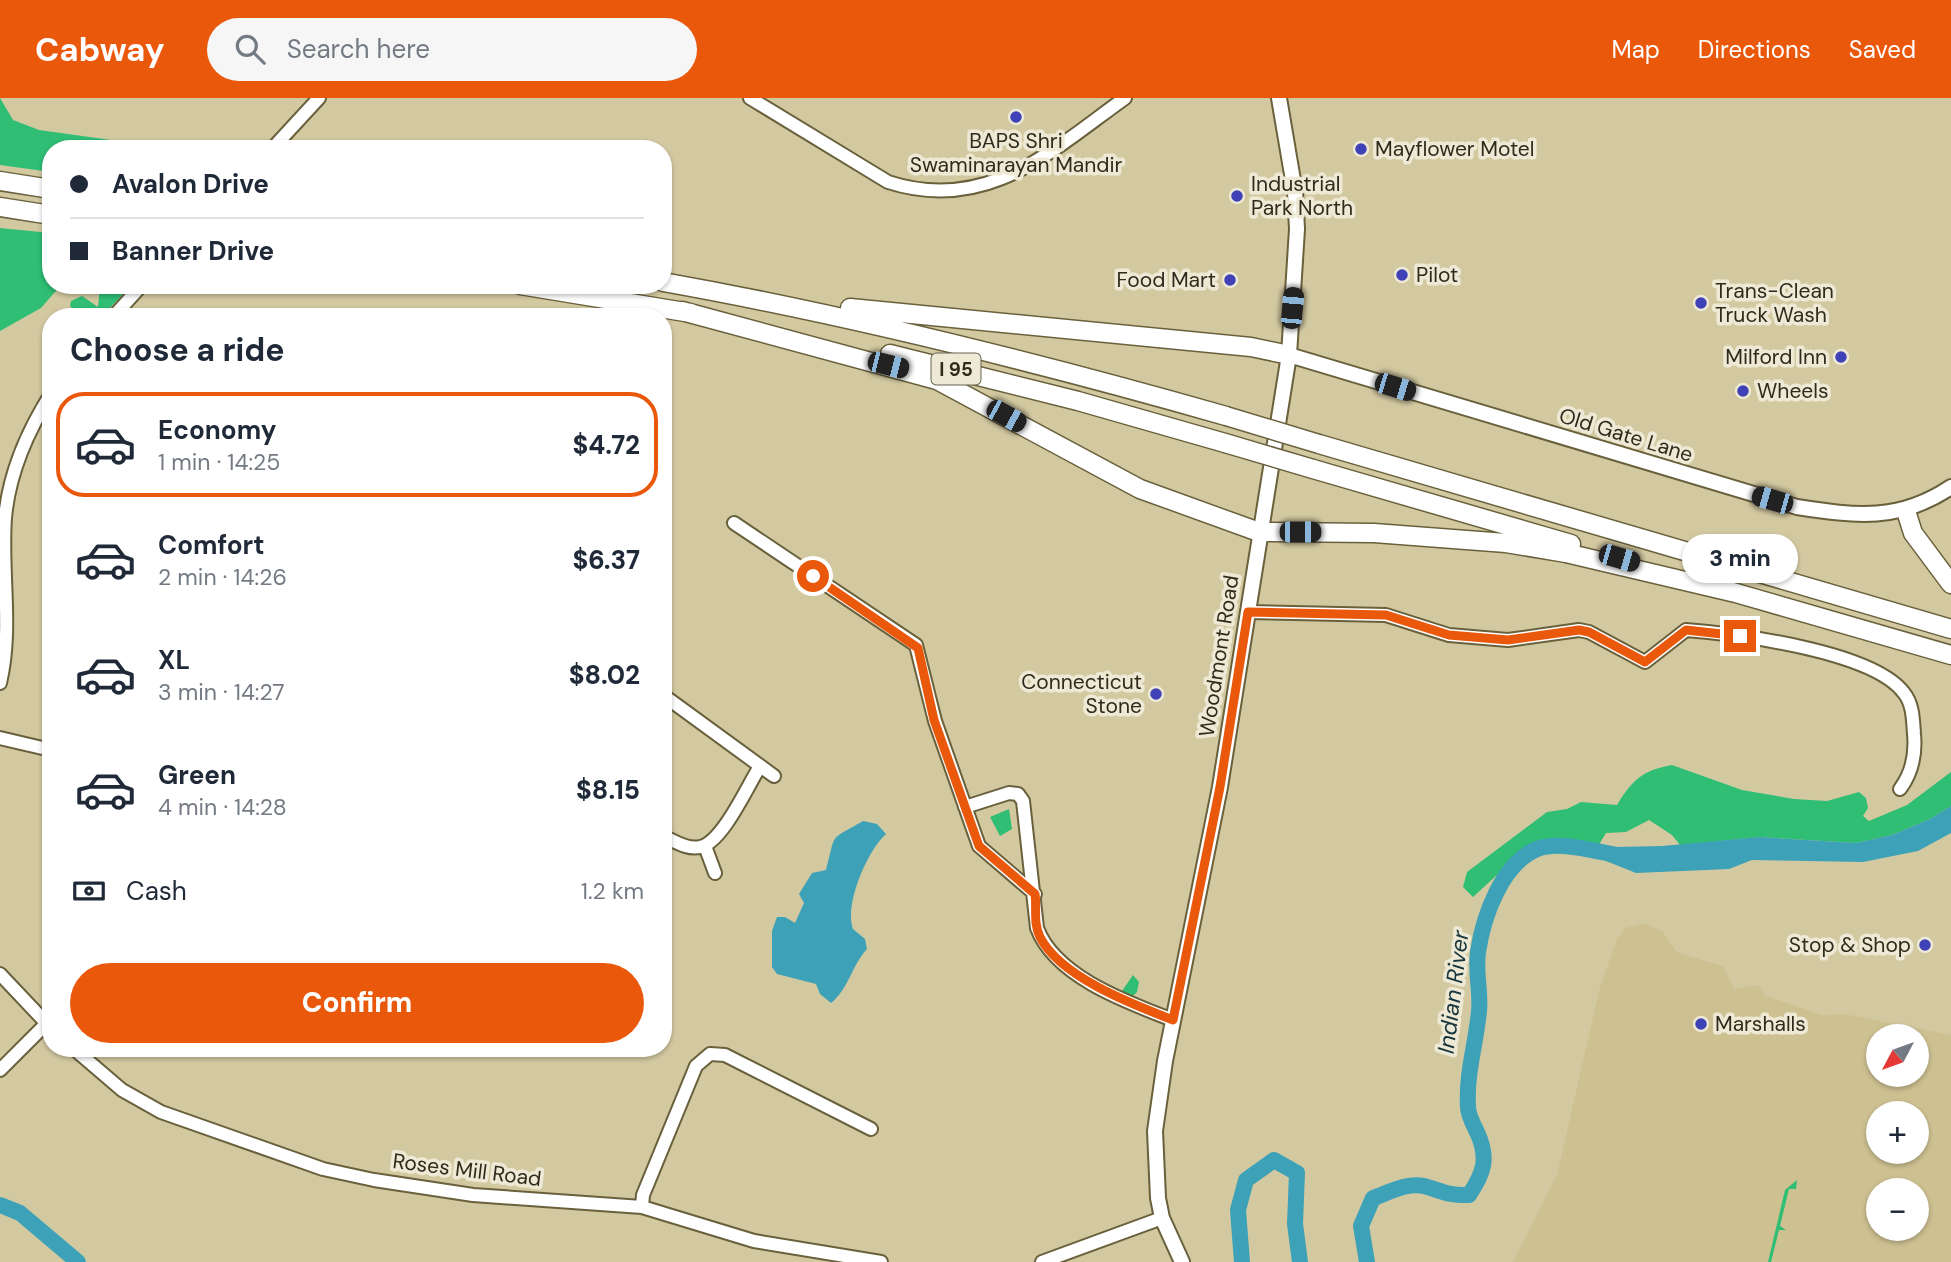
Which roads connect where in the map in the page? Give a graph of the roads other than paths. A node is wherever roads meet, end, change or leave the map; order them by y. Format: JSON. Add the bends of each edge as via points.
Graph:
{"nodes":[{"id":1,"x":319,"y":98,"type":"edge"},
{"id":2,"x":750,"y":98,"type":"edge"},
{"id":3,"x":1125,"y":98,"type":"edge"},
{"id":4,"x":1279,"y":98,"type":"edge"},
{"id":5,"x":280,"y":140,"type":"edge"},
{"id":6,"x":0,"y":181,"type":"edge"},
{"id":7,"x":42,"y":188,"type":"edge"},
{"id":8,"x":0,"y":208,"type":"edge"},
{"id":9,"x":42,"y":214,"type":"edge"},
{"id":10,"x":672,"y":284,"type":"edge"},
{"id":11,"x":134,"y":294,"type":"edge"},
{"id":12,"x":574,"y":294,"type":"edge"},
{"id":13,"x":746,"y":297,"type":"junction"},
{"id":14,"x":121,"y":308,"type":"edge"},
{"id":15,"x":658,"y":308,"type":"edge"},
{"id":16,"x":672,"y":310,"type":"edge"},
{"id":17,"x":682,"y":312,"type":"junction"},
{"id":18,"x":1289,"y":355,"type":"junction"},
{"id":19,"x":42,"y":411,"type":"edge"},
{"id":20,"x":1951,"y":487,"type":"edge"},
{"id":21,"x":1906,"y":511,"type":"junction"},
{"id":22,"x":734,"y":523,"type":"dead end"},
{"id":23,"x":1259,"y":532,"type":"junction"},
{"id":24,"x":1951,"y":584,"type":"edge"},
{"id":25,"x":1740,"y":594,"type":"junction"},
{"id":26,"x":1248,"y":612,"type":"junction"},
{"id":27,"x":1951,"y":629,"type":"edge"},
{"id":28,"x":1951,"y":655,"type":"edge"},
{"id":29,"x":0,"y":683,"type":"edge"},
{"id":30,"x":672,"y":702,"type":"edge"},
{"id":31,"x":0,"y":738,"type":"edge"},
{"id":32,"x":42,"y":748,"type":"edge"},
{"id":33,"x":759,"y":768,"type":"junction"},
{"id":34,"x":774,"y":776,"type":"dead end"},
{"id":35,"x":1900,"y":789,"type":"dead end"},
{"id":36,"x":965,"y":807,"type":"junction"},
{"id":37,"x":672,"y":840,"type":"edge"},
{"id":38,"x":705,"y":846,"type":"junction"},
{"id":39,"x":715,"y":873,"type":"dead end"},
{"id":40,"x":1035,"y":894,"type":"junction"},
{"id":41,"x":0,"y":974,"type":"edge"},
{"id":42,"x":42,"y":1020,"type":"edge"},
{"id":43,"x":1173,"y":1020,"type":"junction"},
{"id":44,"x":42,"y":1032,"type":"edge"},
{"id":45,"x":84,"y":1057,"type":"edge"},
{"id":46,"x":0,"y":1070,"type":"edge"},
{"id":47,"x":871,"y":1129,"type":"dead end"},
{"id":48,"x":642,"y":1207,"type":"junction"},
{"id":49,"x":1162,"y":1218,"type":"junction"},
{"id":50,"x":881,"y":1262,"type":"edge"},
{"id":51,"x":1042,"y":1262,"type":"edge"},
{"id":52,"x":1182,"y":1262,"type":"edge"}],
"edges":[{"from":1,"to":5,"type":"street"},
{"from":2,"to":3,"type":"street","via":[[888,182],[948,192],[1013,175]]},
{"from":4,"to":18,"type":"main road","name":"Woodmont Road","via":[[1297,229]]},
{"from":6,"to":7,"type":"highway"},
{"from":8,"to":9,"type":"highway"},
{"from":10,"to":13,"type":"highway","number":"I 95"},
{"from":11,"to":14,"type":"street"},
{"from":12,"to":15,"type":"highway","number":"I 95"},
{"from":13,"to":18,"type":"highway","via":[[1251,347]]},
{"from":13,"to":27,"type":"highway","number":"I 95","bridge":true,"via":[[961,344],[1226,416]]},
{"from":16,"to":17,"type":"highway","number":"I 95"},
{"from":17,"to":23,"type":"highway","via":[[937,380],[1140,489]]},
{"from":17,"to":25,"type":"highway","number":"I 95","bridge":true,"via":[[968,372]]},
{"from":18,"to":21,"type":"main road","name":"Old Gate Lane","via":[[1797,508],[1868,516]]},
{"from":18,"to":23,"type":"main road","name":"Woodmont Road"},
{"from":19,"to":29,"type":"street","via":[[21,451],[9,490],[6,630]]},
{"from":20,"to":21,"type":"main road","name":"Old Gate Lane"},
{"from":21,"to":24,"type":"highway","via":[[1913,533]]},
{"from":22,"to":36,"type":"street","via":[[916,645],[934,720]]},
{"from":23,"to":25,"type":"highway","via":[[1374,533],[1506,543]]},
{"from":23,"to":26,"type":"main road","name":"Woodmont Road"},
{"from":25,"to":28,"type":"highway","number":"I 95"},
{"from":26,"to":35,"type":"street","via":[[1386,615],[1449,635],[1508,640],[1579,630],[1645,662],[1686,630],[1814,648],[1886,679],[1906,696],[1913,722],[1914,757]]},
{"from":26,"to":43,"type":"main road","name":"Woodmont Road","via":[[1220,787]]},
{"from":30,"to":33,"type":"street"},
{"from":31,"to":32,"type":"street"},
{"from":33,"to":34,"type":"street"},
{"from":33,"to":38,"type":"street","via":[[722,831]]},
{"from":36,"to":40,"type":"street","via":[[979,846]]},
{"from":36,"to":40,"type":"street","via":[[1009,793],[1021,797]]},
{"from":37,"to":38,"type":"street","via":[[693,848]]},
{"from":38,"to":39,"type":"street"},
{"from":40,"to":43,"type":"street","via":[[1037,928],[1054,955],[1112,996]]},
{"from":41,"to":42,"type":"street"},
{"from":43,"to":49,"type":"main road","name":"Woodmont Road","via":[[1155,1131],[1155,1178]]},
{"from":44,"to":46,"type":"street"},
{"from":45,"to":48,"type":"street","name":"Roses Mill Road","via":[[122,1090],[162,1112],[352,1176],[474,1195]]},
{"from":47,"to":48,"type":"street","via":[[725,1055],[709,1054],[696,1066]]},
{"from":48,"to":50,"type":"street","name":"Roses Mill Road","via":[[754,1241]]},
{"from":49,"to":51,"type":"street"},
{"from":49,"to":52,"type":"main road"}]}
